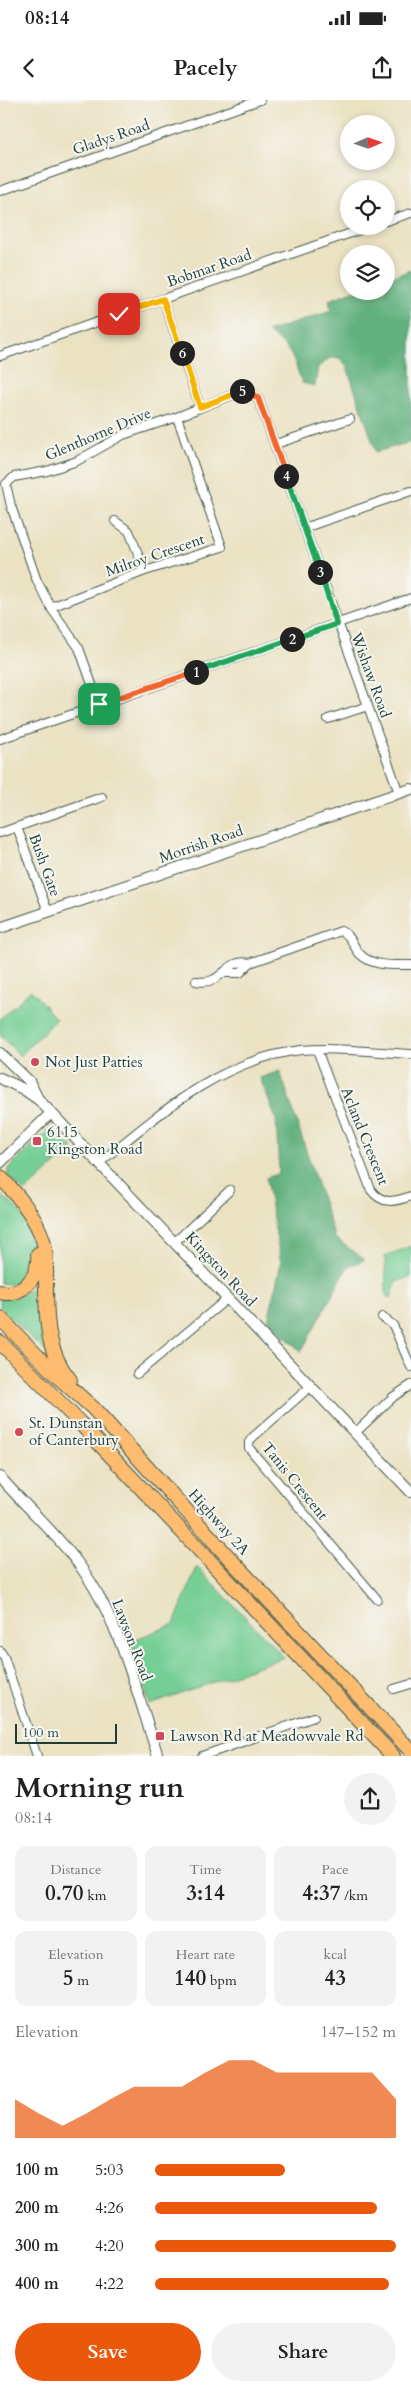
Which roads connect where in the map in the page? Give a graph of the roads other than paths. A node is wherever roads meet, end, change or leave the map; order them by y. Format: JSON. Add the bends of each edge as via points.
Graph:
{"nodes":[{"id":1,"x":260,"y":100,"type":"edge"},
{"id":2,"x":0,"y":191,"type":"edge"},
{"id":3,"x":411,"y":213,"type":"edge"},
{"id":4,"x":395,"y":218,"type":"edge"},
{"id":5,"x":345,"y":235,"type":"edge"},
{"id":6,"x":163,"y":299,"type":"junction"},
{"id":7,"x":0,"y":356,"type":"edge"},
{"id":8,"x":200,"y":407,"type":"junction"},
{"id":9,"x":177,"y":417,"type":"junction"},
{"id":10,"x":350,"y":419,"type":"dead end"},
{"id":11,"x":276,"y":444,"type":"junction"},
{"id":12,"x":411,"y":491,"type":"edge"},
{"id":13,"x":115,"y":520,"type":"dead end"},
{"id":14,"x":304,"y":528,"type":"junction"},
{"id":15,"x":145,"y":571,"type":"junction"},
{"id":16,"x":411,"y":598,"type":"edge"},
{"id":17,"x":51,"y":607,"type":"junction"},
{"id":18,"x":337,"y":624,"type":"junction"},
{"id":19,"x":99,"y":704,"type":"junction"},
{"id":20,"x":368,"y":706,"type":"junction"},
{"id":21,"x":328,"y":720,"type":"dead end"},
{"id":22,"x":0,"y":739,"type":"edge"},
{"id":23,"x":411,"y":789,"type":"edge"},
{"id":24,"x":399,"y":793,"type":"junction"},
{"id":25,"x":102,"y":797,"type":"dead end"},
{"id":26,"x":17,"y":827,"type":"junction"},
{"id":27,"x":0,"y":833,"type":"edge"},
{"id":28,"x":48,"y":912,"type":"junction"},
{"id":29,"x":0,"y":928,"type":"edge"},
{"id":30,"x":250,"y":963,"type":"junction"},
{"id":31,"x":411,"y":965,"type":"edge"},
{"id":32,"x":225,"y":973,"type":"junction"},
{"id":33,"x":196,"y":981,"type":"dead end"},
{"id":34,"x":317,"y":1050,"type":"junction"},
{"id":35,"x":1,"y":1053,"type":"edge"},
{"id":36,"x":411,"y":1054,"type":"edge"},
{"id":37,"x":0,"y":1078,"type":"edge"},
{"id":38,"x":39,"y":1100,"type":"junction"},
{"id":39,"x":51,"y":1113,"type":"junction"},
{"id":40,"x":99,"y":1162,"type":"junction"},
{"id":41,"x":0,"y":1163,"type":"edge"},
{"id":42,"x":0,"y":1177,"type":"edge"},
{"id":43,"x":0,"y":1188,"type":"edge"},
{"id":44,"x":230,"y":1190,"type":"dead end"},
{"id":45,"x":411,"y":1196,"type":"edge"},
{"id":46,"x":175,"y":1242,"type":"junction"},
{"id":47,"x":0,"y":1292,"type":"edge"},
{"id":48,"x":228,"y":1298,"type":"junction"},
{"id":49,"x":382,"y":1317,"type":"dead end"},
{"id":50,"x":0,"y":1318,"type":"edge"},
{"id":51,"x":0,"y":1342,"type":"edge"},
{"id":52,"x":411,"y":1367,"type":"edge"},
{"id":53,"x":137,"y":1374,"type":"dead end"},
{"id":54,"x":411,"y":1385,"type":"edge"},
{"id":55,"x":310,"y":1386,"type":"junction"},
{"id":56,"x":92,"y":1408,"type":"junction"},
{"id":57,"x":355,"y":1433,"type":"junction"},
{"id":58,"x":0,"y":1477,"type":"edge"},
{"id":59,"x":411,"y":1492,"type":"edge"},
{"id":60,"x":377,"y":1599,"type":"dead end"},
{"id":61,"x":0,"y":1651,"type":"edge"},
{"id":62,"x":411,"y":1684,"type":"edge"},
{"id":63,"x":394,"y":1689,"type":"dead end"},
{"id":64,"x":314,"y":1717,"type":"dead end"},
{"id":65,"x":411,"y":1751,"type":"edge"},
{"id":66,"x":36,"y":1756,"type":"edge"},
{"id":67,"x":158,"y":1756,"type":"edge"},
{"id":68,"x":202,"y":1756,"type":"edge"},
{"id":69,"x":393,"y":1756,"type":"edge"}],
"edges":[{"from":1,"to":2,"type":"street","name":"Gladys Road"},
{"from":3,"to":4,"type":"street"},
{"from":5,"to":6,"type":"street","name":"Bobmar Road"},
{"from":6,"to":7,"type":"street","name":"Bobmar Road"},
{"from":6,"to":8,"type":"street"},
{"from":8,"to":9,"type":"street","name":"Glenthorne Drive"},
{"from":8,"to":11,"type":"street","name":"Glenthorne Drive","via":[[248,391],[258,398]]},
{"from":9,"to":15,"type":"street","name":"Milroy Crescent","via":[[222,547]]},
{"from":9,"to":17,"type":"street","name":"Glenthorne Drive","via":[[123,435],[77,461],[14,477],[6,484],[38,581]]},
{"from":10,"to":11,"type":"street"},
{"from":11,"to":14,"type":"street","name":"Glenthorne Drive"},
{"from":12,"to":14,"type":"street"},
{"from":13,"to":15,"type":"street","via":[[129,530]]},
{"from":14,"to":18,"type":"street","name":"Glenthorne Drive"},
{"from":15,"to":17,"type":"street","name":"Milroy Crescent"},
{"from":16,"to":18,"type":"street"},
{"from":17,"to":19,"type":"street","name":"Glenthorne Drive","via":[[79,648]]},
{"from":18,"to":19,"type":"street"},
{"from":18,"to":20,"type":"street","name":"Wishaw Road"},
{"from":19,"to":22,"type":"street"},
{"from":20,"to":21,"type":"street"},
{"from":20,"to":24,"type":"street","name":"Wishaw Road"},
{"from":23,"to":24,"type":"street","name":"Morrish Road"},
{"from":24,"to":28,"type":"street","name":"Morrish Road"},
{"from":25,"to":26,"type":"street"},
{"from":26,"to":27,"type":"street"},
{"from":26,"to":28,"type":"street","name":"Bush Gate"},
{"from":28,"to":29,"type":"street","name":"Morrish Road"},
{"from":30,"to":31,"type":"street","via":[[341,931],[348,934],[361,955],[375,963]]},
{"from":30,"to":32,"type":"street","via":[[240,973]]},
{"from":30,"to":32,"type":"street","via":[[240,960]]},
{"from":32,"to":33,"type":"street","via":[[211,982]]},
{"from":34,"to":36,"type":"street"},
{"from":34,"to":40,"type":"street","via":[[259,1059],[213,1079],[176,1101]]},
{"from":34,"to":45,"type":"street","name":"Acland Crescent","via":[[371,1190],[377,1198],[385,1201]]},
{"from":35,"to":37,"type":"street","via":[[5,1064]]},
{"from":35,"to":38,"type":"street","via":[[29,1082]]},
{"from":37,"to":38,"type":"street","name":"Kingston Road"},
{"from":38,"to":39,"type":"street","name":"Kingston Road"},
{"from":39,"to":40,"type":"street","name":"Kingston Road"},
{"from":39,"to":41,"type":"street"},
{"from":40,"to":46,"type":"street","name":"Kingston Road"},
{"from":42,"to":56,"type":"highway","via":[[38,1225],[44,1242],[46,1311],[54,1356]]},
{"from":43,"to":47,"type":"highway","via":[[29,1220],[39,1258],[36,1272],[27,1285],[6,1294]]},
{"from":44,"to":46,"type":"street"},
{"from":46,"to":48,"type":"street","name":"Kingston Road"},
{"from":48,"to":53,"type":"street"},
{"from":48,"to":55,"type":"street","name":"Kingston Road"},
{"from":49,"to":52,"type":"street","via":[[393,1325]]},
{"from":50,"to":56,"type":"highway","name":"Highway 2A"},
{"from":51,"to":69,"type":"highway","via":[[82,1424]]},
{"from":54,"to":57,"type":"street"},
{"from":55,"to":57,"type":"street","name":"Kingston Road"},
{"from":55,"to":60,"type":"street","name":"Tanis Crescent","via":[[253,1437],[249,1442],[250,1448]]},
{"from":56,"to":65,"type":"highway","name":"Highway 2A"},
{"from":57,"to":59,"type":"street","name":"Kingston Road"},
{"from":58,"to":67,"type":"street","name":"Lawson Road","via":[[77,1562],[99,1597],[116,1635]]},
{"from":61,"to":66,"type":"street"},
{"from":62,"to":63,"type":"street"},
{"from":64,"to":68,"type":"street"}]}
